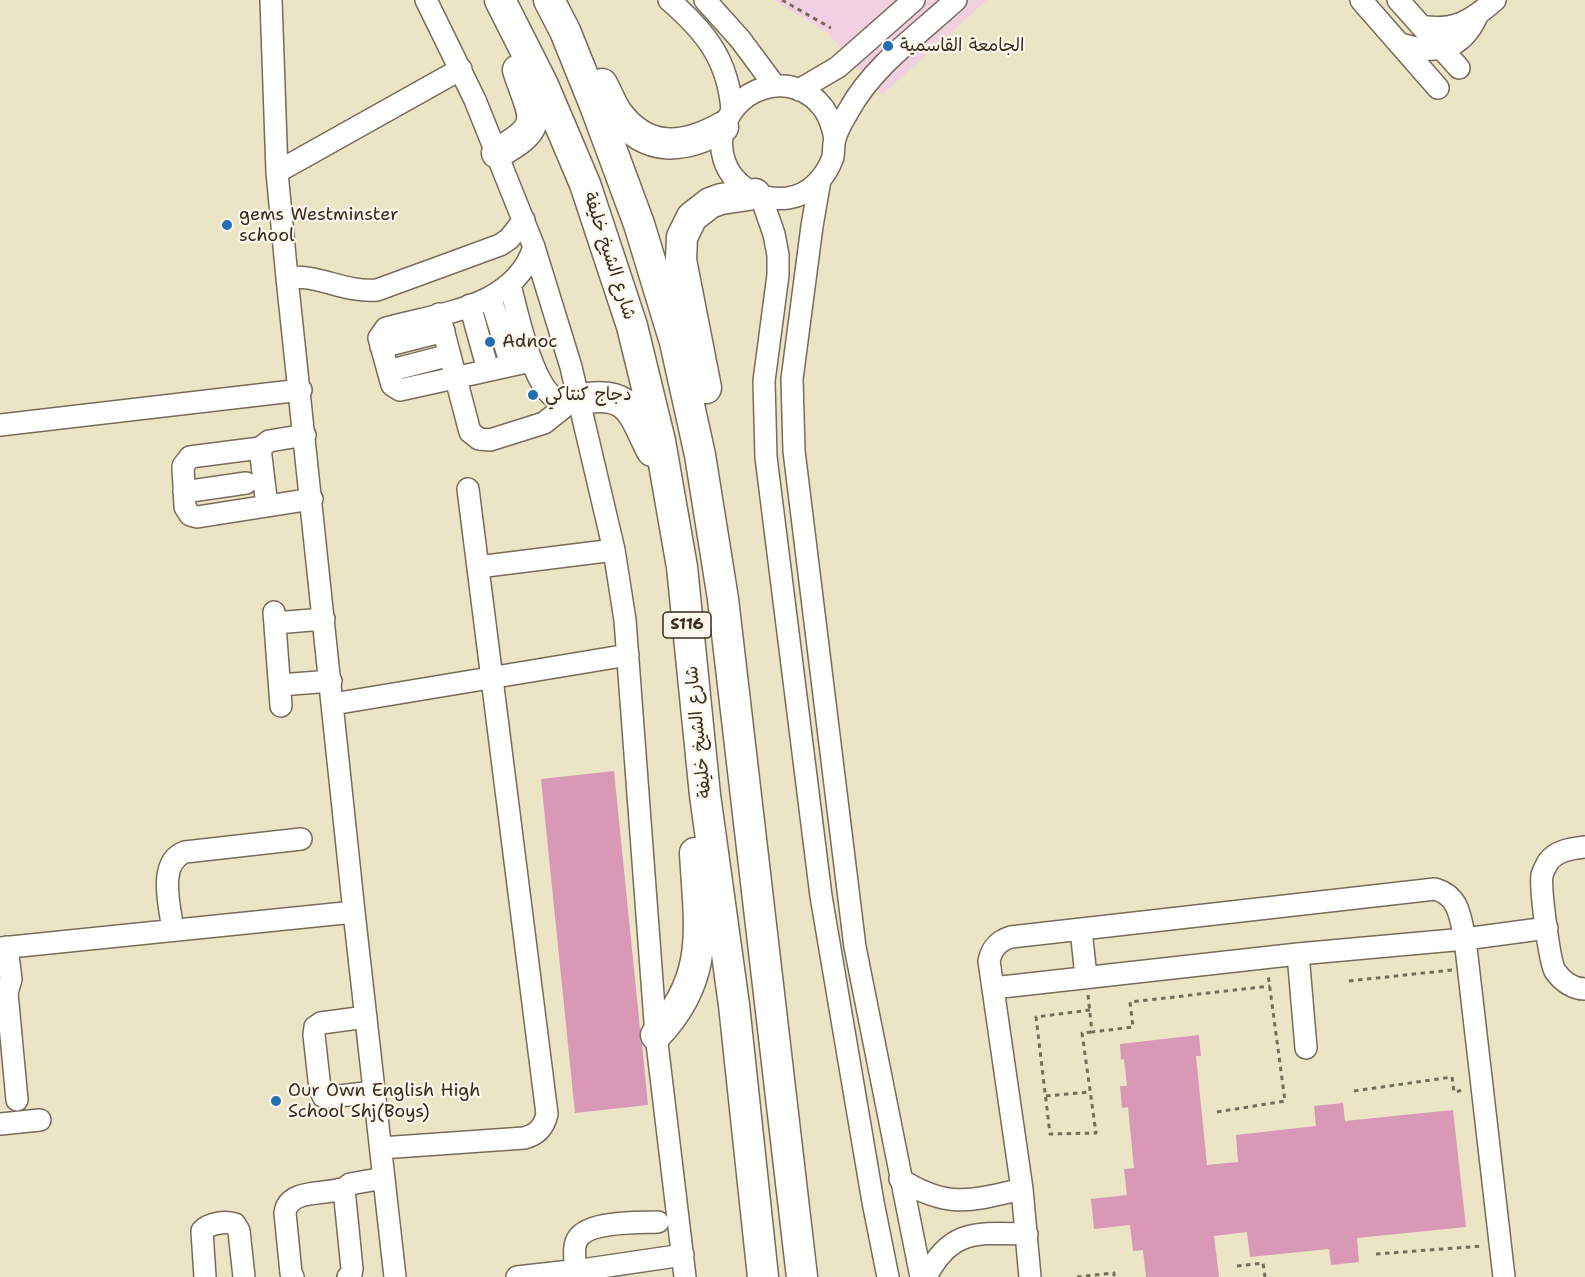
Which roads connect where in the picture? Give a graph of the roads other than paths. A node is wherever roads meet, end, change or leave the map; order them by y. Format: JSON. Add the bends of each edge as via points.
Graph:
{"nodes":[{"id":1,"x":271,"y":0,"type":"edge"},
{"id":2,"x":426,"y":0,"type":"edge"},
{"id":3,"x":500,"y":0,"type":"edge"},
{"id":4,"x":549,"y":0,"type":"edge"},
{"id":5,"x":669,"y":0,"type":"edge"},
{"id":6,"x":705,"y":0,"type":"edge"},
{"id":7,"x":914,"y":0,"type":"edge"},
{"id":8,"x":956,"y":0,"type":"edge"},
{"id":9,"x":1361,"y":0,"type":"edge"},
{"id":10,"x":1398,"y":0,"type":"edge"},
{"id":11,"x":1496,"y":0,"type":"edge"},
{"id":12,"x":1477,"y":16,"type":"junction"},
{"id":13,"x":1421,"y":26,"type":"junction"},
{"id":14,"x":515,"y":31,"type":"junction"},
{"id":15,"x":565,"y":31,"type":"junction"},
{"id":16,"x":1401,"y":44,"type":"junction"},
{"id":17,"x":1442,"y":49,"type":"junction"},
{"id":18,"x":1459,"y":68,"type":"dead end"},
{"id":19,"x":461,"y":69,"type":"junction"},
{"id":20,"x":775,"y":86,"type":"junction"},
{"id":21,"x":1438,"y":88,"type":"dead end"},
{"id":22,"x":799,"y":90,"type":"junction"},
{"id":23,"x":728,"y":118,"type":"junction"},
{"id":24,"x":835,"y":139,"type":"junction"},
{"id":25,"x":497,"y":153,"type":"junction"},
{"id":26,"x":277,"y":172,"type":"junction"},
{"id":27,"x":820,"y":180,"type":"junction"},
{"id":28,"x":758,"y":195,"type":"junction"},
{"id":29,"x":524,"y":220,"type":"junction"},
{"id":30,"x":534,"y":247,"type":"junction"},
{"id":31,"x":287,"y":278,"type":"junction"},
{"id":32,"x":510,"y":285,"type":"junction"},
{"id":33,"x":491,"y":299,"type":"junction"},
{"id":34,"x":471,"y":305,"type":"junction"},
{"id":35,"x":441,"y":323,"type":"junction"},
{"id":36,"x":450,"y":355,"type":"junction"},
{"id":37,"x":521,"y":363,"type":"junction"},
{"id":38,"x":488,"y":370,"type":"junction"},
{"id":39,"x":388,"y":371,"type":"junction"},
{"id":40,"x":456,"y":378,"type":"junction"},
{"id":41,"x":300,"y":390,"type":"junction"},
{"id":42,"x":576,"y":400,"type":"junction"},
{"id":43,"x":0,"y":424,"type":"edge"},
{"id":44,"x":305,"y":435,"type":"junction"},
{"id":45,"x":260,"y":447,"type":"junction"},
{"id":46,"x":245,"y":480,"type":"dead end"},
{"id":47,"x":667,"y":480,"type":"junction"},
{"id":48,"x":184,"y":488,"type":"junction"},
{"id":49,"x":468,"y":489,"type":"dead end"},
{"id":50,"x":707,"y":493,"type":"junction"},
{"id":51,"x":312,"y":499,"type":"junction"},
{"id":52,"x":267,"y":506,"type":"junction"},
{"id":53,"x":614,"y":550,"type":"junction"},
{"id":54,"x":478,"y":567,"type":"junction"},
{"id":55,"x":324,"y":619,"type":"junction"},
{"id":56,"x":628,"y":656,"type":"junction"},
{"id":57,"x":492,"y":678,"type":"junction"},
{"id":58,"x":330,"y":681,"type":"junction"},
{"id":59,"x":333,"y":704,"type":"junction"},
{"id":60,"x":705,"y":795,"type":"junction"},
{"id":61,"x":301,"y":839,"type":"dead end"},
{"id":62,"x":1585,"y":847,"type":"edge"},
{"id":63,"x":821,"y":896,"type":"junction"},
{"id":64,"x":354,"y":912,"type":"junction"},
{"id":65,"x":1547,"y":928,"type":"junction"},
{"id":66,"x":1082,"y":929,"type":"junction"},
{"id":67,"x":173,"y":930,"type":"junction"},
{"id":68,"x":1465,"y":939,"type":"junction"},
{"id":69,"x":4,"y":947,"type":"edge"},
{"id":70,"x":855,"y":947,"type":"junction"},
{"id":71,"x":1298,"y":954,"type":"junction"},
{"id":72,"x":1086,"y":978,"type":"junction"},
{"id":73,"x":993,"y":988,"type":"junction"},
{"id":74,"x":3,"y":989,"type":"edge"},
{"id":75,"x":1585,"y":989,"type":"edge"},
{"id":76,"x":366,"y":1017,"type":"junction"},
{"id":77,"x":656,"y":1035,"type":"junction"},
{"id":78,"x":1306,"y":1048,"type":"dead end"},
{"id":79,"x":374,"y":1092,"type":"junction"},
{"id":80,"x":17,"y":1100,"type":"dead end"},
{"id":81,"x":40,"y":1120,"type":"dead end"},
{"id":82,"x":0,"y":1124,"type":"edge"},
{"id":83,"x":381,"y":1148,"type":"junction"},
{"id":84,"x":384,"y":1178,"type":"junction"},
{"id":85,"x":900,"y":1179,"type":"junction"},
{"id":86,"x":344,"y":1189,"type":"junction"},
{"id":87,"x":1022,"y":1189,"type":"junction"},
{"id":88,"x":658,"y":1221,"type":"dead end"},
{"id":89,"x":1027,"y":1234,"type":"junction"},
{"id":90,"x":683,"y":1255,"type":"junction"},
{"id":91,"x":584,"y":1272,"type":"edge"},
{"id":92,"x":205,"y":1277,"type":"edge"},
{"id":93,"x":244,"y":1277,"type":"edge"},
{"id":94,"x":293,"y":1277,"type":"edge"},
{"id":95,"x":348,"y":1277,"type":"edge"},
{"id":96,"x":395,"y":1277,"type":"edge"},
{"id":97,"x":517,"y":1277,"type":"edge"},
{"id":98,"x":685,"y":1277,"type":"edge"},
{"id":99,"x":764,"y":1277,"type":"edge"},
{"id":100,"x":802,"y":1277,"type":"edge"},
{"id":101,"x":888,"y":1277,"type":"edge"},
{"id":102,"x":921,"y":1277,"type":"edge"},
{"id":103,"x":926,"y":1277,"type":"edge"},
{"id":104,"x":1030,"y":1277,"type":"edge"},
{"id":105,"x":1504,"y":1277,"type":"edge"}],
"edges":[{"from":1,"to":26,"type":"street"},
{"from":2,"to":19,"type":"street"},
{"from":3,"to":14,"type":"highway","name":"شارع الشيخ خليفة","number":"S116"},
{"from":4,"to":15,"type":"highway","name":"شارع الشيخ خليفة","number":"S116"},
{"from":5,"to":23,"type":"street","via":[[701,31],[724,67],[730,88]]},
{"from":6,"to":20,"type":"street"},
{"from":7,"to":22,"type":"street","via":[[838,67]]},
{"from":8,"to":24,"type":"street","via":[[868,80]]},
{"from":9,"to":16,"type":"street"},
{"from":10,"to":13,"type":"street"},
{"from":11,"to":12,"type":"street"},
{"from":12,"to":13,"type":"street","via":[[1443,28]]},
{"from":12,"to":17,"type":"street","via":[[1467,35]]},
{"from":13,"to":17,"type":"street"},
{"from":14,"to":25,"type":"highway","via":[[516,61],[532,121],[524,136]]},
{"from":14,"to":47,"type":"highway","name":"شارع الشيخ خليفة","number":"S116","via":[[565,134],[603,235],[642,364]]},
{"from":15,"to":23,"type":"highway","via":[[591,62],[616,111],[629,127],[646,138],[666,144],[686,143],[705,138]]},
{"from":15,"to":50,"type":"highway","name":"شارع الشيخ خليفة","number":"S116","via":[[618,166],[657,282],[686,388]]},
{"from":16,"to":17,"type":"street"},
{"from":16,"to":21,"type":"street"},
{"from":17,"to":18,"type":"street"},
{"from":19,"to":25,"type":"street"},
{"from":19,"to":26,"type":"street"},
{"from":20,"to":22,"type":"street"},
{"from":20,"to":23,"type":"street","via":[[758,89],[744,98]]},
{"from":22,"to":24,"type":"street","via":[[824,109]]},
{"from":23,"to":28,"type":"street","via":[[721,143],[723,159],[741,186]]},
{"from":24,"to":27,"type":"street","via":[[829,168]]},
{"from":25,"to":29,"type":"street"},
{"from":26,"to":31,"type":"street"},
{"from":27,"to":28,"type":"street","via":[[793,197]]},
{"from":27,"to":70,"type":"street","via":[[792,379],[792,426]]},
{"from":28,"to":50,"type":"highway","via":[[721,199],[700,209],[686,227],[680,249],[711,416]]},
{"from":28,"to":63,"type":"street","via":[[778,255],[764,381],[765,448]]},
{"from":29,"to":30,"type":"street"},
{"from":29,"to":31,"type":"street","via":[[500,245],[377,290],[356,291],[308,278]]},
{"from":30,"to":32,"type":"street","via":[[525,268]]},
{"from":30,"to":42,"type":"street","via":[[563,336]]},
{"from":31,"to":41,"type":"street"},
{"from":32,"to":33,"type":"street"},
{"from":32,"to":37,"type":"street"},
{"from":33,"to":34,"type":"street"},
{"from":33,"to":37,"type":"street"},
{"from":34,"to":35,"type":"street"},
{"from":34,"to":38,"type":"street"},
{"from":35,"to":36,"type":"street"},
{"from":35,"to":39,"type":"street","via":[[386,328],[380,334]]},
{"from":36,"to":39,"type":"street"},
{"from":36,"to":40,"type":"street"},
{"from":37,"to":38,"type":"street"},
{"from":37,"to":42,"type":"street","via":[[550,395],[561,401]]},
{"from":38,"to":40,"type":"street"},
{"from":39,"to":40,"type":"street","via":[[392,385],[400,390]]},
{"from":40,"to":42,"type":"street","via":[[470,432],[484,441],[544,423]]},
{"from":41,"to":43,"type":"street"},
{"from":41,"to":44,"type":"street"},
{"from":42,"to":47,"type":"highway","via":[[605,396],[628,408]]},
{"from":42,"to":53,"type":"street"},
{"from":44,"to":45,"type":"street","via":[[269,441]]},
{"from":44,"to":51,"type":"street"},
{"from":45,"to":48,"type":"street","via":[[190,457],[183,466]]},
{"from":45,"to":52,"type":"street"},
{"from":46,"to":48,"type":"street"},
{"from":47,"to":60,"type":"highway","name":"شارع الشيخ خليفة","number":"S116","via":[[682,567]]},
{"from":48,"to":52,"type":"street","via":[[186,510],[193,517]]},
{"from":49,"to":54,"type":"street"},
{"from":50,"to":100,"type":"highway","name":"شارع الشيخ خليفة","number":"S116","via":[[754,853]]},
{"from":51,"to":52,"type":"street"},
{"from":51,"to":55,"type":"street"},
{"from":53,"to":54,"type":"street"},
{"from":53,"to":56,"type":"street"},
{"from":54,"to":57,"type":"street"},
{"from":55,"to":58,"type":"street"},
{"from":55,"to":58,"type":"street","via":[[275,618],[281,695]]},
{"from":56,"to":57,"type":"street"},
{"from":56,"to":77,"type":"street"},
{"from":57,"to":59,"type":"street"},
{"from":57,"to":83,"type":"street","via":[[547,1114],[542,1127],[524,1138]]},
{"from":58,"to":59,"type":"street"},
{"from":59,"to":64,"type":"street"},
{"from":60,"to":77,"type":"highway","via":[[694,830],[697,964],[684,1000]]},
{"from":60,"to":99,"type":"highway","name":"شارع الشيخ خليفة","number":"S116","via":[[734,1005]]},
{"from":61,"to":67,"type":"street","via":[[185,852],[175,857],[167,876]]},
{"from":62,"to":65,"type":"street","via":[[1560,852],[1548,861],[1542,875]]},
{"from":63,"to":70,"type":"street","via":[[831,889],[836,894]]},
{"from":63,"to":101,"type":"street"},
{"from":64,"to":67,"type":"street"},
{"from":64,"to":76,"type":"street"},
{"from":65,"to":68,"type":"street"},
{"from":65,"to":75,"type":"street","via":[[1555,971],[1566,983]]},
{"from":66,"to":68,"type":"street","via":[[1435,889],[1455,901]]},
{"from":66,"to":72,"type":"street"},
{"from":66,"to":73,"type":"street","via":[[1004,939],[990,954]]},
{"from":67,"to":69,"type":"street"},
{"from":68,"to":71,"type":"street"},
{"from":68,"to":105,"type":"street"},
{"from":69,"to":74,"type":"street","via":[[11,979]]},
{"from":70,"to":85,"type":"street"},
{"from":71,"to":72,"type":"street"},
{"from":71,"to":78,"type":"street"},
{"from":72,"to":73,"type":"street"},
{"from":73,"to":87,"type":"street"},
{"from":74,"to":80,"type":"street"},
{"from":76,"to":79,"type":"street"},
{"from":76,"to":79,"type":"street","via":[[318,1024],[314,1031],[315,1046],[323,1096]]},
{"from":77,"to":90,"type":"street"},
{"from":79,"to":83,"type":"street"},
{"from":81,"to":82,"type":"street"},
{"from":83,"to":84,"type":"street"},
{"from":84,"to":86,"type":"street","via":[[350,1184]]},
{"from":84,"to":96,"type":"street"},
{"from":85,"to":87,"type":"street","via":[[932,1196],[958,1200]]},
{"from":85,"to":102,"type":"street"},
{"from":86,"to":94,"type":"street","via":[[299,1197],[287,1204]]},
{"from":86,"to":95,"type":"street","via":[[352,1269]]},
{"from":87,"to":89,"type":"street"},
{"from":88,"to":91,"type":"street","via":[[584,1231],[575,1249]]},
{"from":89,"to":103,"type":"street","via":[[979,1233],[964,1237],[938,1256]]},
{"from":89,"to":104,"type":"street"},
{"from":90,"to":91,"type":"street"},
{"from":90,"to":98,"type":"street"},
{"from":91,"to":97,"type":"street"},
{"from":92,"to":93,"type":"street","via":[[202,1231],[207,1226],[229,1222],[238,1228]]}]}
